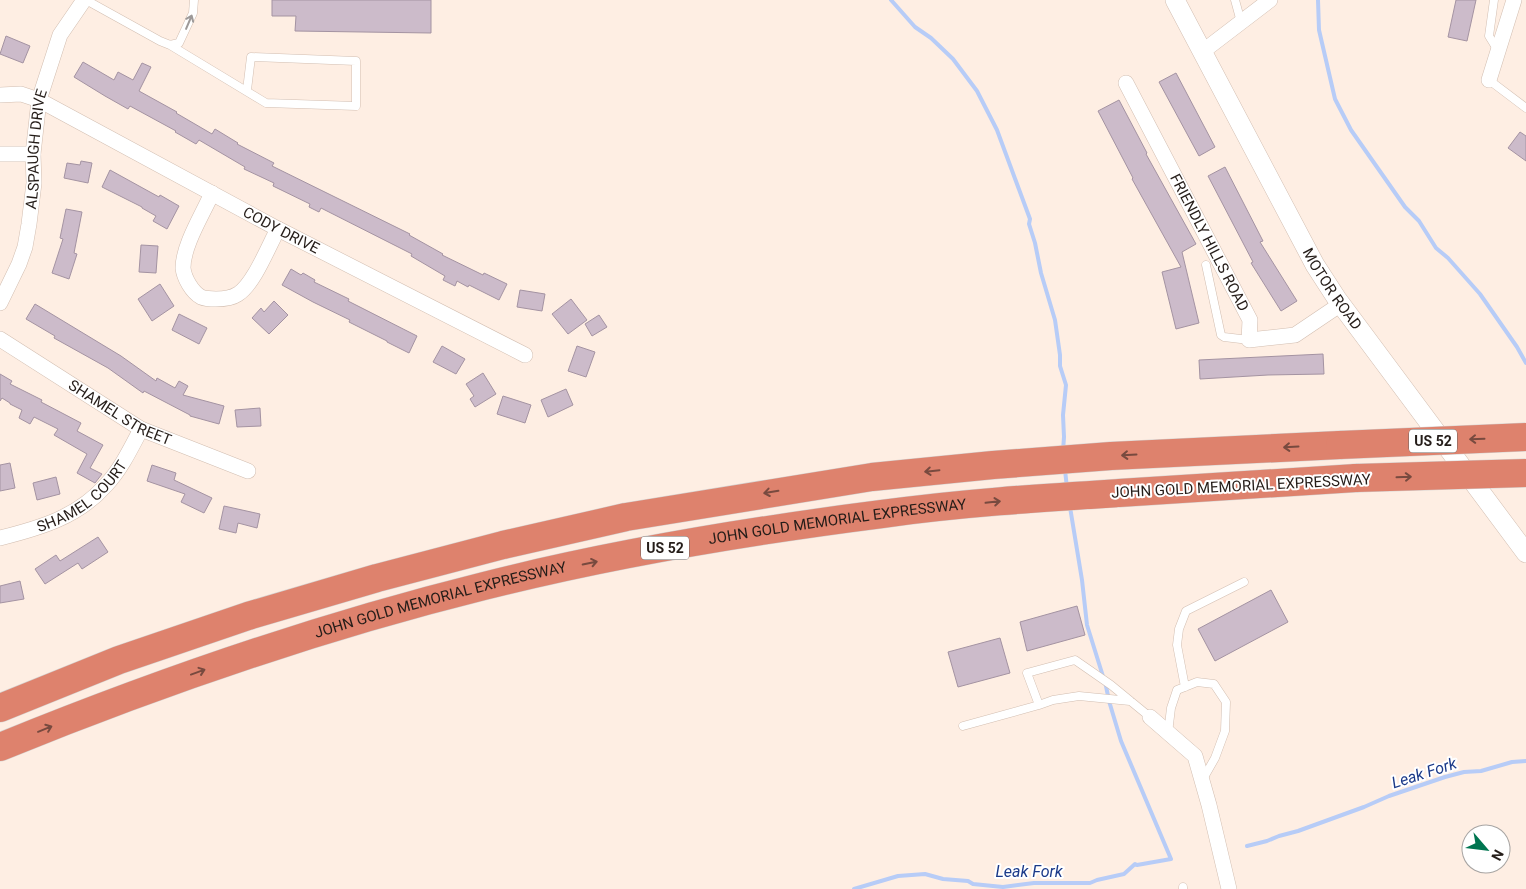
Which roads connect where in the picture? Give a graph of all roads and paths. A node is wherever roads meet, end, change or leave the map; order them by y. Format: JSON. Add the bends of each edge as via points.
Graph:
{"nodes":[{"id":1,"x":85,"y":0,"type":"edge"},
{"id":2,"x":194,"y":0,"type":"edge"},
{"id":3,"x":1175,"y":0,"type":"edge"},
{"id":4,"x":1235,"y":0,"type":"edge"},
{"id":5,"x":1270,"y":0,"type":"edge"},
{"id":6,"x":1494,"y":0,"type":"edge"},
{"id":7,"x":1514,"y":0,"type":"edge"},
{"id":8,"x":1241,"y":22,"type":"junction"},
{"id":9,"x":170,"y":45,"type":"junction"},
{"id":10,"x":1498,"y":51,"type":"junction"},
{"id":11,"x":1202,"y":52,"type":"junction"},
{"id":12,"x":1489,"y":80,"type":"joint"},
{"id":13,"x":1126,"y":83,"type":"dead end"},
{"id":14,"x":247,"y":90,"type":"junction"},
{"id":15,"x":0,"y":95,"type":"edge"},
{"id":16,"x":39,"y":100,"type":"junction"},
{"id":17,"x":1526,"y":108,"type":"edge"},
{"id":18,"x":0,"y":154,"type":"edge"},
{"id":19,"x":34,"y":154,"type":"junction"},
{"id":20,"x":212,"y":193,"type":"junction"},
{"id":21,"x":278,"y":228,"type":"junction"},
{"id":22,"x":1206,"y":265,"type":"dead end"},
{"id":23,"x":0,"y":303,"type":"edge"},
{"id":24,"x":1341,"y":304,"type":"junction"},
{"id":25,"x":0,"y":339,"type":"edge"},
{"id":26,"x":1249,"y":340,"type":"junction"},
{"id":27,"x":526,"y":355,"type":"dead end"},
{"id":28,"x":141,"y":429,"type":"junction"},
{"id":29,"x":1526,"y":436,"type":"edge"},
{"id":30,"x":248,"y":471,"type":"dead end"},
{"id":31,"x":1526,"y":473,"type":"edge"},
{"id":32,"x":0,"y":538,"type":"edge"},
{"id":33,"x":1526,"y":553,"type":"edge"},
{"id":34,"x":1244,"y":582,"type":"dead end"},
{"id":35,"x":1185,"y":687,"type":"junction"},
{"id":36,"x":1130,"y":701,"type":"junction"},
{"id":37,"x":1039,"y":705,"type":"junction"},
{"id":38,"x":0,"y":708,"type":"edge"},
{"id":39,"x":1150,"y":718,"type":"joint"},
{"id":40,"x":963,"y":726,"type":"dead end"},
{"id":41,"x":1168,"y":733,"type":"junction"},
{"id":42,"x":1,"y":747,"type":"edge"},
{"id":43,"x":1202,"y":781,"type":"junction"},
{"id":44,"x":1229,"y":889,"type":"edge"}],
"edges":[{"from":1,"to":9,"type":"lane"},
{"from":1,"to":16,"type":"street","name":"ALSPAUGH DRIVE","via":[[60,34]]},
{"from":9,"to":2,"type":"lane","one_way":true,"via":[[179,43],[193,13]]},
{"from":3,"to":11,"type":"street","name":"MOTOR ROAD"},
{"from":4,"to":8,"type":"lane"},
{"from":5,"to":8,"type":"street"},
{"from":6,"to":10,"type":"lane","via":[[1490,36]]},
{"from":7,"to":10,"type":"street"},
{"from":8,"to":11,"type":"street"},
{"from":9,"to":14,"type":"lane"},
{"from":10,"to":12,"type":"street"},
{"from":11,"to":24,"type":"street","name":"MOTOR ROAD","via":[[1315,265]]},
{"from":12,"to":17,"type":"lane"},
{"from":13,"to":26,"type":"street","name":"FRIENDLY HILLS ROAD","via":[[1250,320]]},
{"from":14,"to":14,"type":"lane","via":[[266,103],[356,106],[356,61],[251,57]]},
{"from":15,"to":16,"type":"street","name":"CODY DRIVE","via":[[22,94]]},
{"from":16,"to":19,"type":"street","name":"ALSPAUGH DRIVE"},
{"from":16,"to":20,"type":"street","name":"CODY DRIVE"},
{"from":18,"to":19,"type":"street"},
{"from":19,"to":23,"type":"street","name":"ALSPAUGH DRIVE","via":[[34,183],[25,248]]},
{"from":20,"to":21,"type":"street","name":"CODY DRIVE"},
{"from":20,"to":21,"type":"street","via":[[190,241],[183,268],[198,295],[221,299],[239,294],[256,272]]},
{"from":21,"to":27,"type":"street","name":"CODY DRIVE"},
{"from":22,"to":26,"type":"lane","via":[[1221,335]]},
{"from":24,"to":26,"type":"street","via":[[1296,335]]},
{"from":24,"to":33,"type":"street","name":"MOTOR ROAD"},
{"from":25,"to":28,"type":"street","name":"SHAMEL STREET"},
{"from":28,"to":30,"type":"street","name":"SHAMEL STREET"},
{"from":28,"to":32,"type":"street","name":"SHAMEL COURT","via":[[124,460],[95,497],[61,519]]},
{"from":29,"to":38,"type":"highway","number":"US 52","one_way":true,"bridge":true,"via":[[992,464],[872,477],[626,517],[503,545],[248,616],[119,660]]},
{"from":42,"to":31,"type":"highway","name":"JOHN GOLD MEMORIAL EXPRESSWAY","number":"US 52","one_way":true,"bridge":true,"via":[[217,665],[342,626],[484,586],[619,556],[752,532],[885,513],[1017,500],[1356,478]]},
{"from":34,"to":35,"type":"lane","via":[[1186,611],[1177,645]]},
{"from":35,"to":41,"type":"lane","via":[[1177,690]]},
{"from":35,"to":43,"type":"lane","via":[[1197,682],[1214,684],[1226,702],[1225,730]]},
{"from":36,"to":37,"type":"lane","via":[[1079,696]]},
{"from":36,"to":37,"type":"lane","via":[[1075,660],[1027,673]]},
{"from":36,"to":39,"type":"lane"},
{"from":37,"to":40,"type":"lane"},
{"from":39,"to":41,"type":"street"},
{"from":41,"to":43,"type":"street","via":[[1195,756]]},
{"from":43,"to":44,"type":"street"}]}
